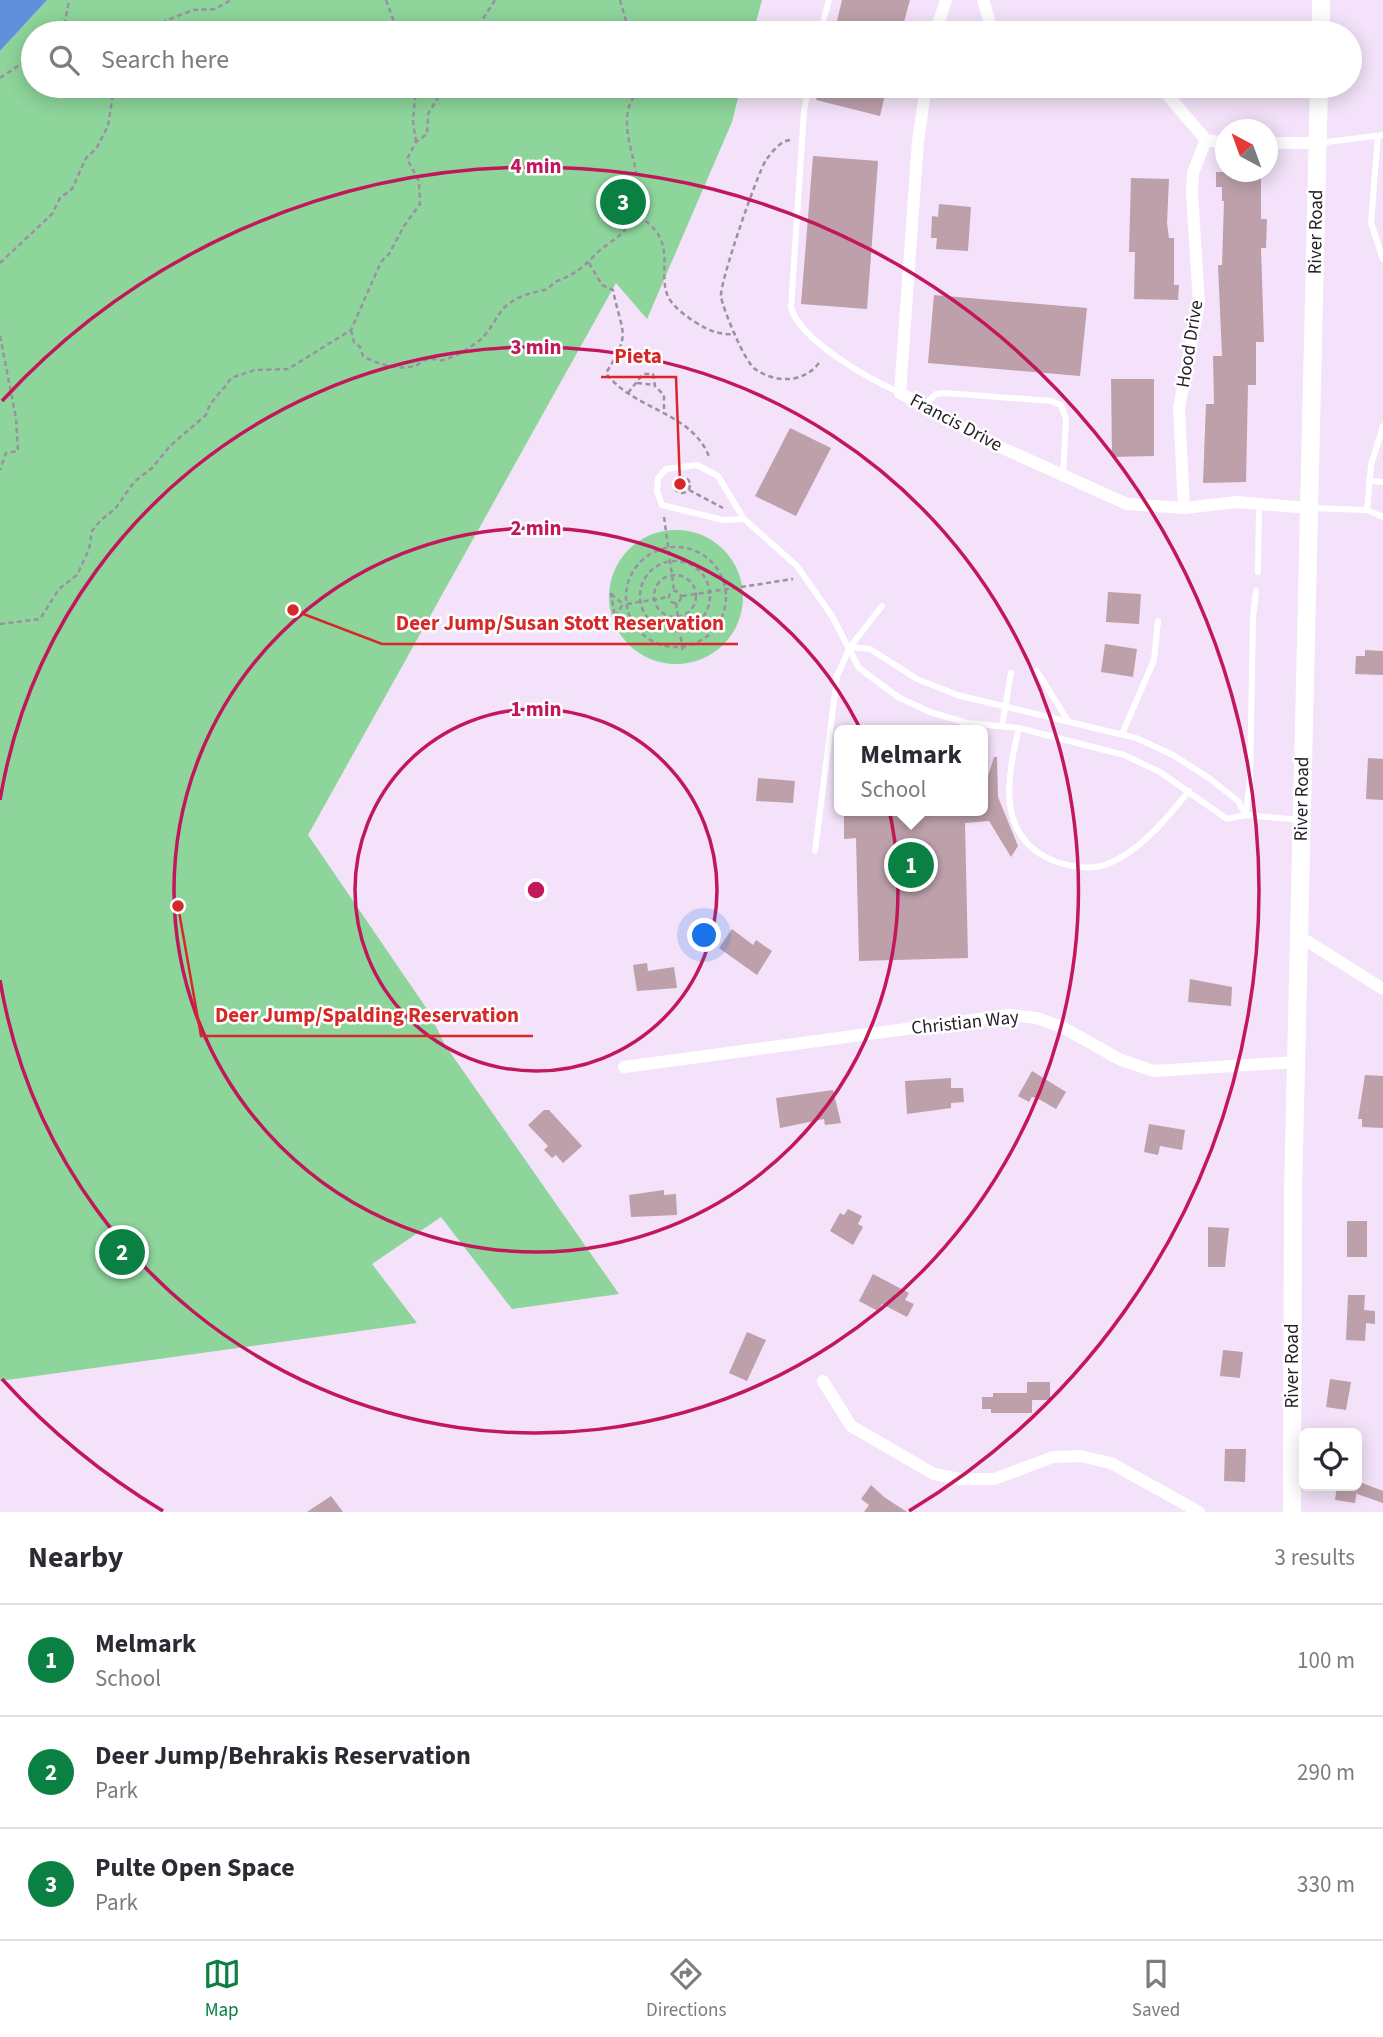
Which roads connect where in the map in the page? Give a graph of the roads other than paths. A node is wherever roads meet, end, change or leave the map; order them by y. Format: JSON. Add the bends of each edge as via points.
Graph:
{"nodes":[{"id":1,"x":829,"y":0,"type":"edge"},
{"id":2,"x":946,"y":0,"type":"edge"},
{"id":3,"x":983,"y":0,"type":"edge"},
{"id":4,"x":1321,"y":0,"type":"edge"},
{"id":5,"x":823,"y":21,"type":"edge"},
{"id":6,"x":940,"y":21,"type":"edge"},
{"id":7,"x":989,"y":21,"type":"edge"},
{"id":8,"x":1321,"y":21,"type":"edge"},
{"id":9,"x":807,"y":98,"type":"edge"},
{"id":10,"x":924,"y":98,"type":"edge"},
{"id":11,"x":1170,"y":98,"type":"edge"},
{"id":12,"x":1319,"y":98,"type":"edge"},
{"id":13,"x":1381,"y":135,"type":"edge"},
{"id":14,"x":1206,"y":140,"type":"junction"},
{"id":15,"x":1215,"y":141,"type":"edge"},
{"id":16,"x":1278,"y":143,"type":"edge"},
{"id":17,"x":1318,"y":143,"type":"junction"},
{"id":18,"x":1383,"y":259,"type":"edge"},
{"id":19,"x":900,"y":393,"type":"junction"},
{"id":20,"x":922,"y":407,"type":"junction"},
{"id":21,"x":1383,"y":426,"type":"edge"},
{"id":22,"x":1062,"y":477,"type":"junction"},
{"id":23,"x":1369,"y":481,"type":"junction"},
{"id":24,"x":1383,"y":482,"type":"edge"},
{"id":25,"x":1259,"y":503,"type":"junction"},
{"id":26,"x":1184,"y":508,"type":"junction"},
{"id":27,"x":1309,"y":508,"type":"junction"},
{"id":28,"x":1367,"y":510,"type":"junction"},
{"id":29,"x":1383,"y":517,"type":"edge"},
{"id":30,"x":744,"y":519,"type":"junction"},
{"id":31,"x":1258,"y":572,"type":"dead end"},
{"id":32,"x":1256,"y":591,"type":"dead end"},
{"id":33,"x":882,"y":606,"type":"dead end"},
{"id":34,"x":1158,"y":621,"type":"dead end"},
{"id":35,"x":850,"y":647,"type":"junction"},
{"id":36,"x":1037,"y":671,"type":"dead end"},
{"id":37,"x":1011,"y":673,"type":"dead end"},
{"id":38,"x":1008,"y":707,"type":"junction"},
{"id":39,"x":1068,"y":721,"type":"junction"},
{"id":40,"x":1002,"y":726,"type":"junction"},
{"id":41,"x":1019,"y":729,"type":"junction"},
{"id":42,"x":1122,"y":734,"type":"junction"},
{"id":43,"x":1189,"y":791,"type":"junction"},
{"id":44,"x":1246,"y":815,"type":"junction"},
{"id":45,"x":1302,"y":820,"type":"junction"},
{"id":46,"x":815,"y":850,"type":"dead end"},
{"id":47,"x":1299,"y":936,"type":"junction"},
{"id":48,"x":1383,"y":989,"type":"edge"},
{"id":49,"x":1296,"y":1062,"type":"junction"},
{"id":50,"x":624,"y":1067,"type":"dead end"},
{"id":51,"x":823,"y":1381,"type":"dead end"},
{"id":52,"x":1199,"y":1512,"type":"edge"},
{"id":53,"x":1292,"y":1512,"type":"edge"}],
"edges":[{"from":1,"to":5,"type":"lane"},
{"from":2,"to":6,"type":"street"},
{"from":3,"to":7,"type":"street"},
{"from":4,"to":8,"type":"main road"},
{"from":9,"to":19,"type":"lane","via":[[790,308],[802,330],[876,382]]},
{"from":10,"to":19,"type":"street","name":"Francis Drive"},
{"from":11,"to":14,"type":"street"},
{"from":12,"to":17,"type":"main road","name":"River Road"},
{"from":13,"to":17,"type":"lane"},
{"from":13,"to":18,"type":"lane","via":[[1371,223]]},
{"from":14,"to":15,"type":"street"},
{"from":14,"to":26,"type":"street","name":"Hood Drive","via":[[1192,183],[1199,304],[1179,408]]},
{"from":16,"to":17,"type":"street"},
{"from":17,"to":27,"type":"main road","name":"River Road"},
{"from":19,"to":20,"type":"street","name":"Francis Drive"},
{"from":20,"to":22,"type":"street","name":"Francis Drive"},
{"from":20,"to":22,"type":"lane","via":[[936,394],[945,393],[1061,405],[1066,419]]},
{"from":21,"to":23,"type":"lane"},
{"from":22,"to":26,"type":"street","name":"Francis Drive","via":[[1128,504]]},
{"from":23,"to":24,"type":"lane"},
{"from":23,"to":28,"type":"lane"},
{"from":25,"to":26,"type":"street","name":"Francis Drive"},
{"from":25,"to":27,"type":"street","name":"Francis Drive"},
{"from":25,"to":31,"type":"lane"},
{"from":27,"to":28,"type":"lane"},
{"from":27,"to":45,"type":"main road","name":"River Road"},
{"from":28,"to":29,"type":"lane"},
{"from":30,"to":30,"type":"lane","via":[[718,476],[697,465],[666,469],[658,478],[662,505],[723,520]]},
{"from":30,"to":35,"type":"lane","via":[[797,566]]},
{"from":32,"to":44,"type":"lane"},
{"from":33,"to":35,"type":"lane"},
{"from":34,"to":42,"type":"lane","via":[[1154,660]]},
{"from":35,"to":38,"type":"lane","via":[[870,649],[917,679],[957,695]]},
{"from":35,"to":40,"type":"lane","via":[[859,668],[898,697],[967,723]]},
{"from":35,"to":46,"type":"lane","via":[[838,677]]},
{"from":36,"to":39,"type":"lane"},
{"from":37,"to":38,"type":"lane"},
{"from":38,"to":39,"type":"lane"},
{"from":38,"to":40,"type":"lane"},
{"from":39,"to":42,"type":"lane"},
{"from":40,"to":41,"type":"lane"},
{"from":41,"to":43,"type":"lane","via":[[1124,755]]},
{"from":41,"to":43,"type":"lane","via":[[1007,786],[1009,807],[1016,826],[1041,856],[1087,869],[1106,865],[1133,849]]},
{"from":42,"to":44,"type":"lane","via":[[1173,755],[1238,802]]},
{"from":43,"to":44,"type":"lane","via":[[1227,819]]},
{"from":44,"to":45,"type":"lane"},
{"from":45,"to":47,"type":"main road","name":"River Road"},
{"from":47,"to":48,"type":"street"},
{"from":47,"to":49,"type":"main road","name":"River Road"},
{"from":49,"to":50,"type":"street","name":"Christian Way","via":[[1154,1071],[1121,1060],[1062,1027],[1009,1015]]},
{"from":49,"to":53,"type":"main road","name":"River Road"},
{"from":51,"to":52,"type":"street","via":[[851,1426],[934,1474],[993,1479],[1053,1457],[1080,1456],[1111,1463]]}]}
